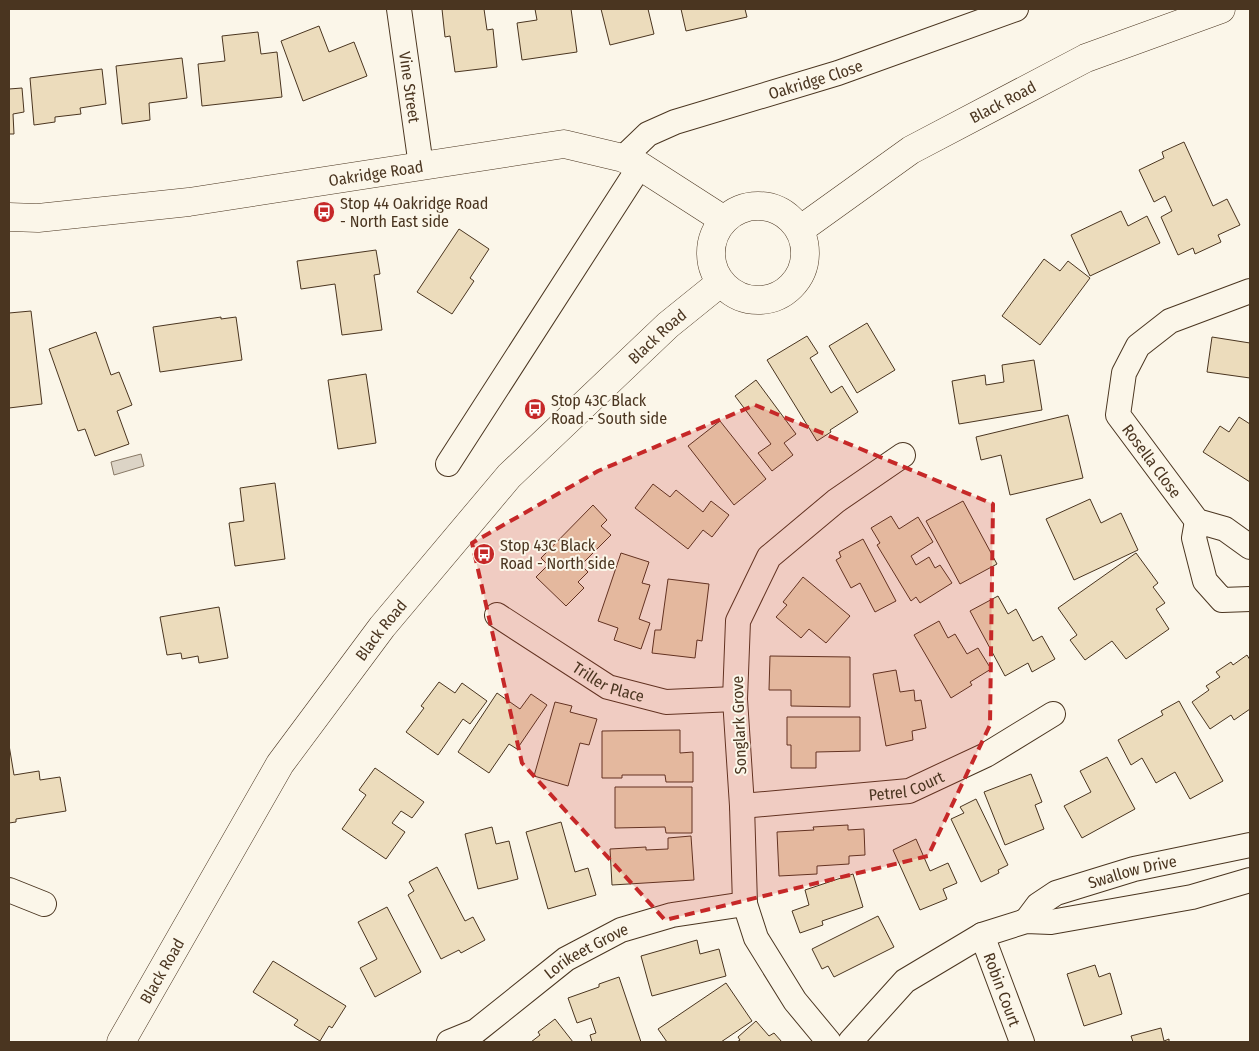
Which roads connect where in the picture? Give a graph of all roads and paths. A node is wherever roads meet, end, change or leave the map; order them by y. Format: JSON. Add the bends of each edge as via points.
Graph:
{"nodes":[{"id":1,"x":399,"y":9,"type":"edge"},
{"id":2,"x":1016,"y":9,"type":"edge"},
{"id":3,"x":1221,"y":9,"type":"edge"},
{"id":4,"x":631,"y":162,"type":"junction"},
{"id":5,"x":421,"y":166,"type":"junction"},
{"id":6,"x":9,"y":217,"type":"edge"},
{"id":7,"x":724,"y":220,"type":"junction"},
{"id":8,"x":801,"y":229,"type":"junction"},
{"id":9,"x":720,"y":283,"type":"junction"},
{"id":10,"x":1250,"y":291,"type":"edge"},
{"id":11,"x":903,"y":456,"type":"dead end"},
{"id":12,"x":448,"y":464,"type":"dead end"},
{"id":13,"x":1197,"y":521,"type":"junction"},
{"id":14,"x":1250,"y":547,"type":"edge"},
{"id":15,"x":1250,"y":599,"type":"edge"},
{"id":16,"x":497,"y":615,"type":"dead end"},
{"id":17,"x":735,"y":698,"type":"junction"},
{"id":18,"x":1053,"y":714,"type":"dead end"},
{"id":19,"x":742,"y":806,"type":"junction"},
{"id":20,"x":1250,"y":845,"type":"edge"},
{"id":21,"x":1250,"y":880,"type":"edge"},
{"id":22,"x":9,"y":890,"type":"edge"},
{"id":23,"x":44,"y":904,"type":"dead end"},
{"id":24,"x":745,"y":904,"type":"junction"},
{"id":25,"x":1026,"y":921,"type":"junction"},
{"id":26,"x":982,"y":935,"type":"junction"},
{"id":27,"x":121,"y":1042,"type":"edge"},
{"id":28,"x":449,"y":1042,"type":"edge"},
{"id":29,"x":829,"y":1042,"type":"edge"},
{"id":30,"x":850,"y":1042,"type":"edge"},
{"id":31,"x":1022,"y":1042,"type":"edge"}],
"edges":[{"from":1,"to":5,"type":"street","name":"Vine Street"},
{"from":2,"to":4,"type":"street","name":"Oakridge Close","via":[[838,73],[675,122],[648,134]]},
{"from":3,"to":8,"type":"main road","name":"Black Road","via":[[1086,58],[911,150]]},
{"from":4,"to":5,"type":"main road","name":"Oakridge Road","via":[[564,144]]},
{"from":4,"to":7,"type":"main road","name":"Oakridge Road"},
{"from":4,"to":12,"type":"street"},
{"from":5,"to":6,"type":"main road","name":"Oakridge Road","via":[[189,202],[38,218]]},
{"from":7,"to":8,"type":"main road","via":[[742,208],[776,208]]},
{"from":7,"to":9,"type":"main road","via":[[712,242],[711,264]]},
{"from":8,"to":9,"type":"main road","via":[[807,253],[797,283],[776,299],[748,301]]},
{"from":9,"to":27,"type":"main road","name":"Black Road","via":[[668,325],[508,476],[374,637],[280,764]]},
{"from":10,"to":13,"type":"street","name":"Rosella Close","via":[[1170,321],[1138,346],[1124,373],[1118,415]]},
{"from":11,"to":17,"type":"street","name":"Songlark Grove","via":[[836,501],[769,557],[738,621]]},
{"from":13,"to":14,"type":"street","via":[[1225,529]]},
{"from":13,"to":15,"type":"street","via":[[1194,538],[1205,581],[1222,600]]},
{"from":16,"to":17,"type":"street","name":"Triller Place","via":[[608,687],[666,702]]},
{"from":17,"to":19,"type":"street","name":"Songlark Grove"},
{"from":18,"to":19,"type":"street","name":"Petrel Court","via":[[986,755],[909,791]]},
{"from":19,"to":24,"type":"street","name":"Songlark Grove"},
{"from":20,"to":25,"type":"street","name":"Swallow Drive","via":[[1134,869],[1056,893],[1038,905]]},
{"from":21,"to":25,"type":"street","name":"Swallow Drive","via":[[1192,897],[1051,922]]},
{"from":22,"to":23,"type":"street"},
{"from":24,"to":28,"type":"street","name":"Lorikeet Grove","via":[[672,915],[620,930],[566,959],[476,1032]]},
{"from":24,"to":29,"type":"street","name":"Songlark Grove","via":[[756,938],[795,1001]]},
{"from":25,"to":26,"type":"street","name":"Swallow Drive"},
{"from":26,"to":30,"type":"street","name":"Swallow Drive","via":[[905,981]]},
{"from":26,"to":31,"type":"street","name":"Robin Court"}]}
